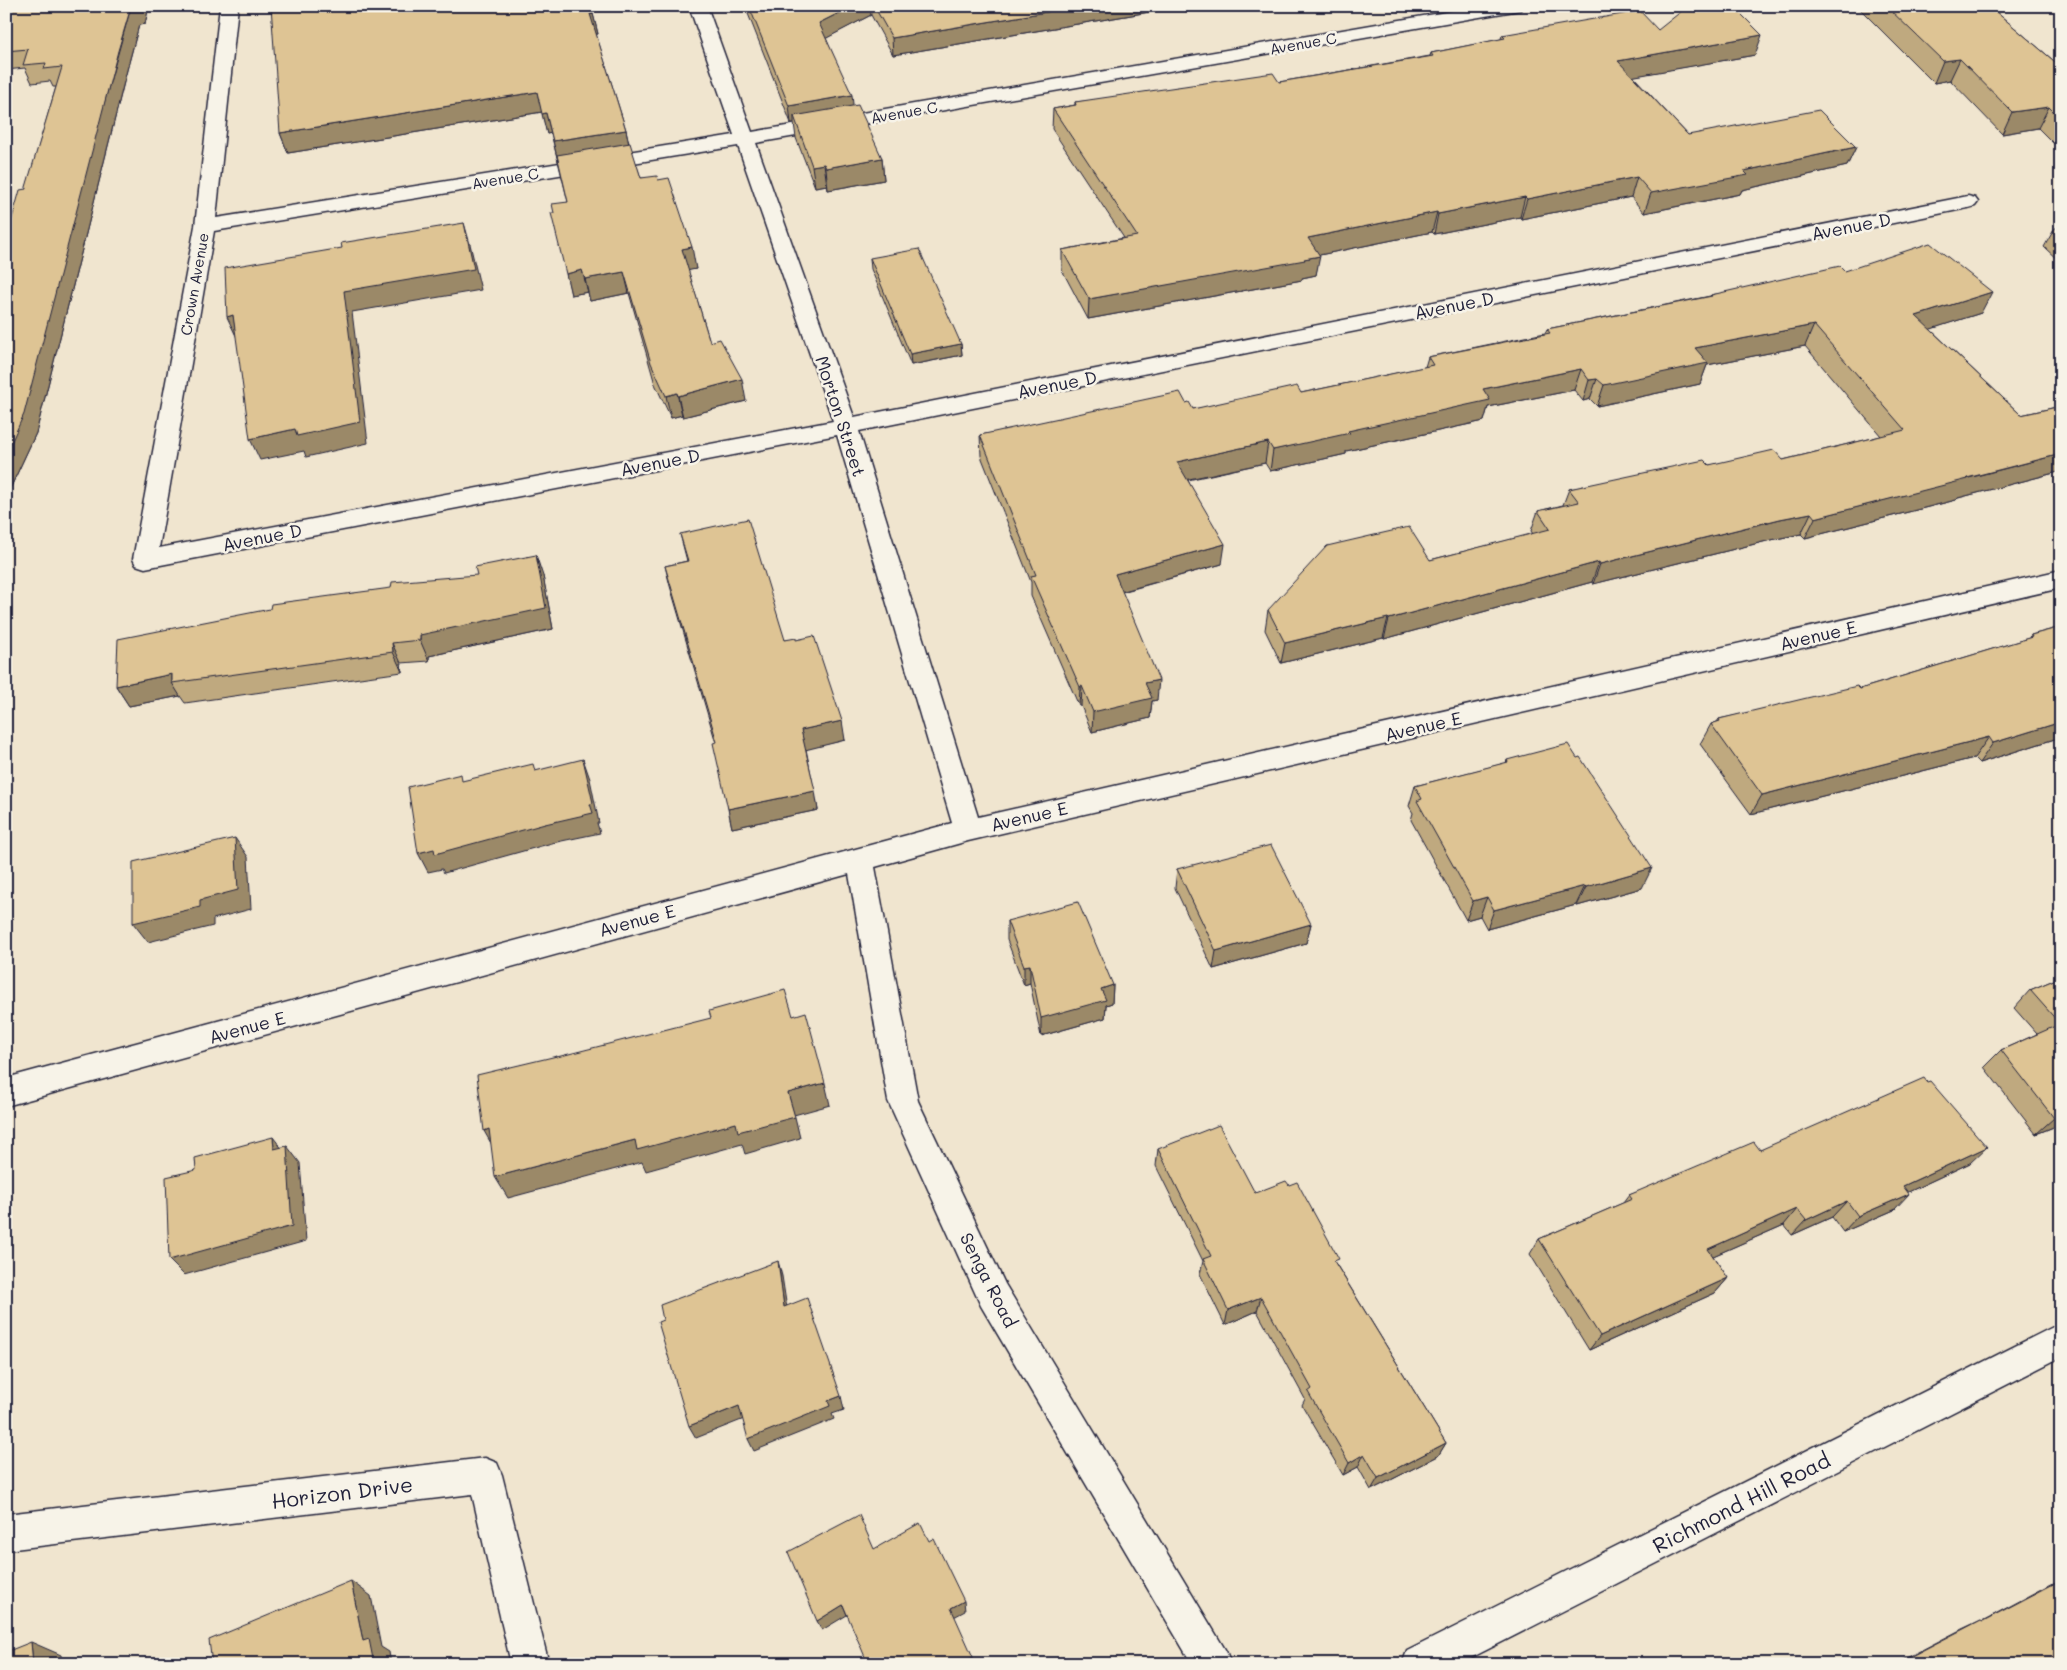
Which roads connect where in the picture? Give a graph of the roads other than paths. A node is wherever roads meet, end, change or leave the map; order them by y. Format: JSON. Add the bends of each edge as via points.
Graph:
{"nodes":[{"id":1,"x":229,"y":6,"type":"edge"},
{"id":2,"x":698,"y":6,"type":"edge"},
{"id":3,"x":1514,"y":6,"type":"edge"},
{"id":4,"x":744,"y":139,"type":"junction"},
{"id":5,"x":1968,"y":202,"type":"dead end"},
{"id":6,"x":205,"y":226,"type":"junction"},
{"id":7,"x":846,"y":426,"type":"junction"},
{"id":8,"x":145,"y":559,"type":"joint"},
{"id":9,"x":2061,"y":579,"type":"edge"},
{"id":10,"x":968,"y":830,"type":"junction"},
{"id":11,"x":860,"y":860,"type":"junction"},
{"id":12,"x":6,"y":1092,"type":"edge"},
{"id":13,"x":2061,"y":1339,"type":"edge"},
{"id":14,"x":6,"y":1532,"type":"edge"},
{"id":15,"x":530,"y":1664,"type":"edge"},
{"id":16,"x":1213,"y":1664,"type":"edge"},
{"id":17,"x":1420,"y":1664,"type":"edge"}],
"edges":[{"from":1,"to":6,"type":"street","name":"Crown Avenue"},
{"from":2,"to":4,"type":"street","name":"Morton Street"},
{"from":3,"to":4,"type":"street","name":"Avenue C"},
{"from":4,"to":6,"type":"street","name":"Avenue C"},
{"from":4,"to":7,"type":"street","name":"Morton Street"},
{"from":5,"to":7,"type":"street","name":"Avenue D"},
{"from":6,"to":8,"type":"street","name":"Crown Avenue"},
{"from":7,"to":8,"type":"street","name":"Avenue D"},
{"from":7,"to":10,"type":"street","name":"Morton Street"},
{"from":9,"to":10,"type":"street","name":"Avenue E"},
{"from":10,"to":11,"type":"street","name":"Avenue E"},
{"from":11,"to":12,"type":"street","name":"Avenue E"},
{"from":11,"to":16,"type":"street","name":"Senga Road","via":[[903,1101],[993,1294]]},
{"from":13,"to":17,"type":"street","name":"Richmond Hill Road"},
{"from":14,"to":15,"type":"street","name":"Horizon Drive","via":[[485,1475]]}]}
